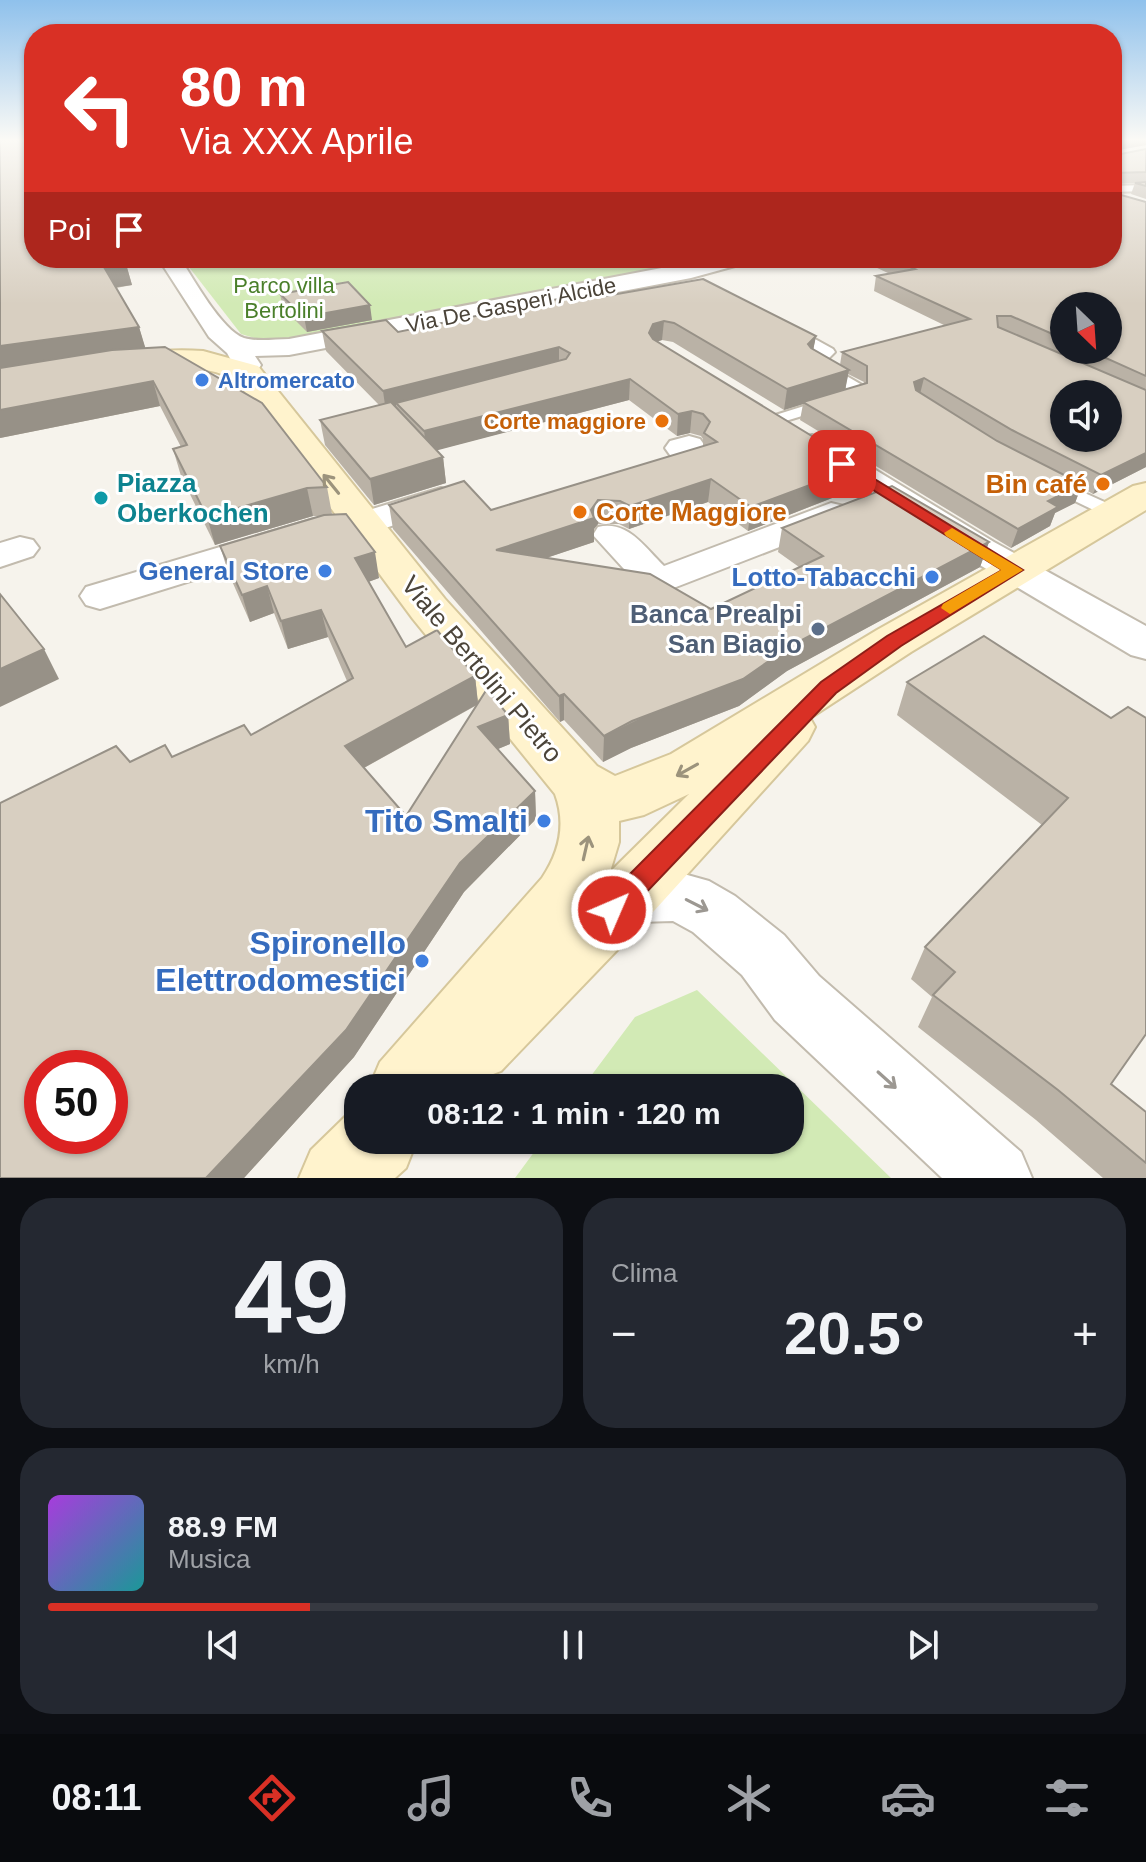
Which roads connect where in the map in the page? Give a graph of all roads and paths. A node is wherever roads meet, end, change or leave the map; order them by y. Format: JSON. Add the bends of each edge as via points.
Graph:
{"nodes":[{"id":1,"x":1146,"y":199,"type":"edge"},
{"id":2,"x":1140,"y":204,"type":"edge"},
{"id":3,"x":176,"y":268,"type":"edge"},
{"id":4,"x":702,"y":268,"type":"edge"},
{"id":5,"x":778,"y":324,"type":"edge"},
{"id":6,"x":233,"y":349,"type":"junction"},
{"id":7,"x":149,"y":361,"type":"junction"},
{"id":8,"x":91,"y":370,"type":"edge"},
{"id":9,"x":762,"y":417,"type":"joint"},
{"id":10,"x":1035,"y":473,"type":"edge"},
{"id":11,"x":466,"y":490,"type":"edge"},
{"id":12,"x":887,"y":493,"type":"junction"},
{"id":13,"x":1130,"y":504,"type":"edge"},
{"id":14,"x":363,"y":524,"type":"junction"},
{"id":15,"x":611,"y":535,"type":"dead end"},
{"id":16,"x":1014,"y":570,"type":"junction"},
{"id":17,"x":100,"y":596,"type":"dead end"},
{"id":18,"x":1146,"y":645,"type":"edge"},
{"id":19,"x":849,"y":671,"type":"junction"},
{"id":20,"x":577,"y":781,"type":"junction"},
{"id":21,"x":622,"y":902,"type":"junction"},
{"id":22,"x":418,"y":1074,"type":"edge"},
{"id":23,"x":445,"y":1074,"type":"edge"},
{"id":24,"x":351,"y":1154,"type":"edge"},
{"id":25,"x":364,"y":1154,"type":"edge"},
{"id":26,"x":331,"y":1178,"type":"edge"},
{"id":27,"x":339,"y":1178,"type":"edge"},
{"id":28,"x":995,"y":1178,"type":"edge"}],
"edges":[{"from":1,"to":2,"type":"lane"},
{"from":3,"to":6,"type":"street","name":"Viale Bertolini Pietro"},
{"from":4,"to":6,"type":"street","name":"Via De Gasperi Alcide","via":[[283,347],[259,356]]},
{"from":5,"to":9,"type":"lane","via":[[828,352],[815,364],[857,388],[856,395]]},
{"from":6,"to":7,"type":"street","name":"Via De Gasperi Alcide","via":[[212,343]]},
{"from":6,"to":7,"type":"main road","via":[[231,366],[200,360]]},
{"from":14,"to":6,"type":"main road","name":"Viale Bertolini Pietro","one_way":true,"via":[[309,440]]},
{"from":7,"to":8,"type":"main road"},
{"from":9,"to":12,"type":"street"},
{"from":10,"to":13,"type":"lane"},
{"from":11,"to":14,"type":"street"},
{"from":12,"to":15,"type":"street","via":[[658,582]]},
{"from":12,"to":16,"type":"street"},
{"from":13,"to":16,"type":"main road"},
{"from":14,"to":17,"type":"street","via":[[327,527]]},
{"from":14,"to":20,"type":"main road","name":"Viale Bertolini Pietro"},
{"from":16,"to":18,"type":"street"},
{"from":16,"to":19,"type":"main road"},
{"from":19,"to":20,"type":"main road","one_way":true,"via":[[644,792],[606,798]]},
{"from":19,"to":21,"type":"main road","via":[[804,711]]},
{"from":22,"to":20,"type":"main road","name":"Viale Bertolini Pietro","one_way":true,"via":[[544,923],[573,880],[587,851],[590,829],[587,798]]},
{"from":21,"to":23,"type":"main road"},
{"from":21,"to":28,"type":"street","one_way":true,"via":[[673,896],[714,914],[763,955],[797,998]]},
{"from":24,"to":26,"type":"main road"},
{"from":25,"to":27,"type":"main road"}]}
